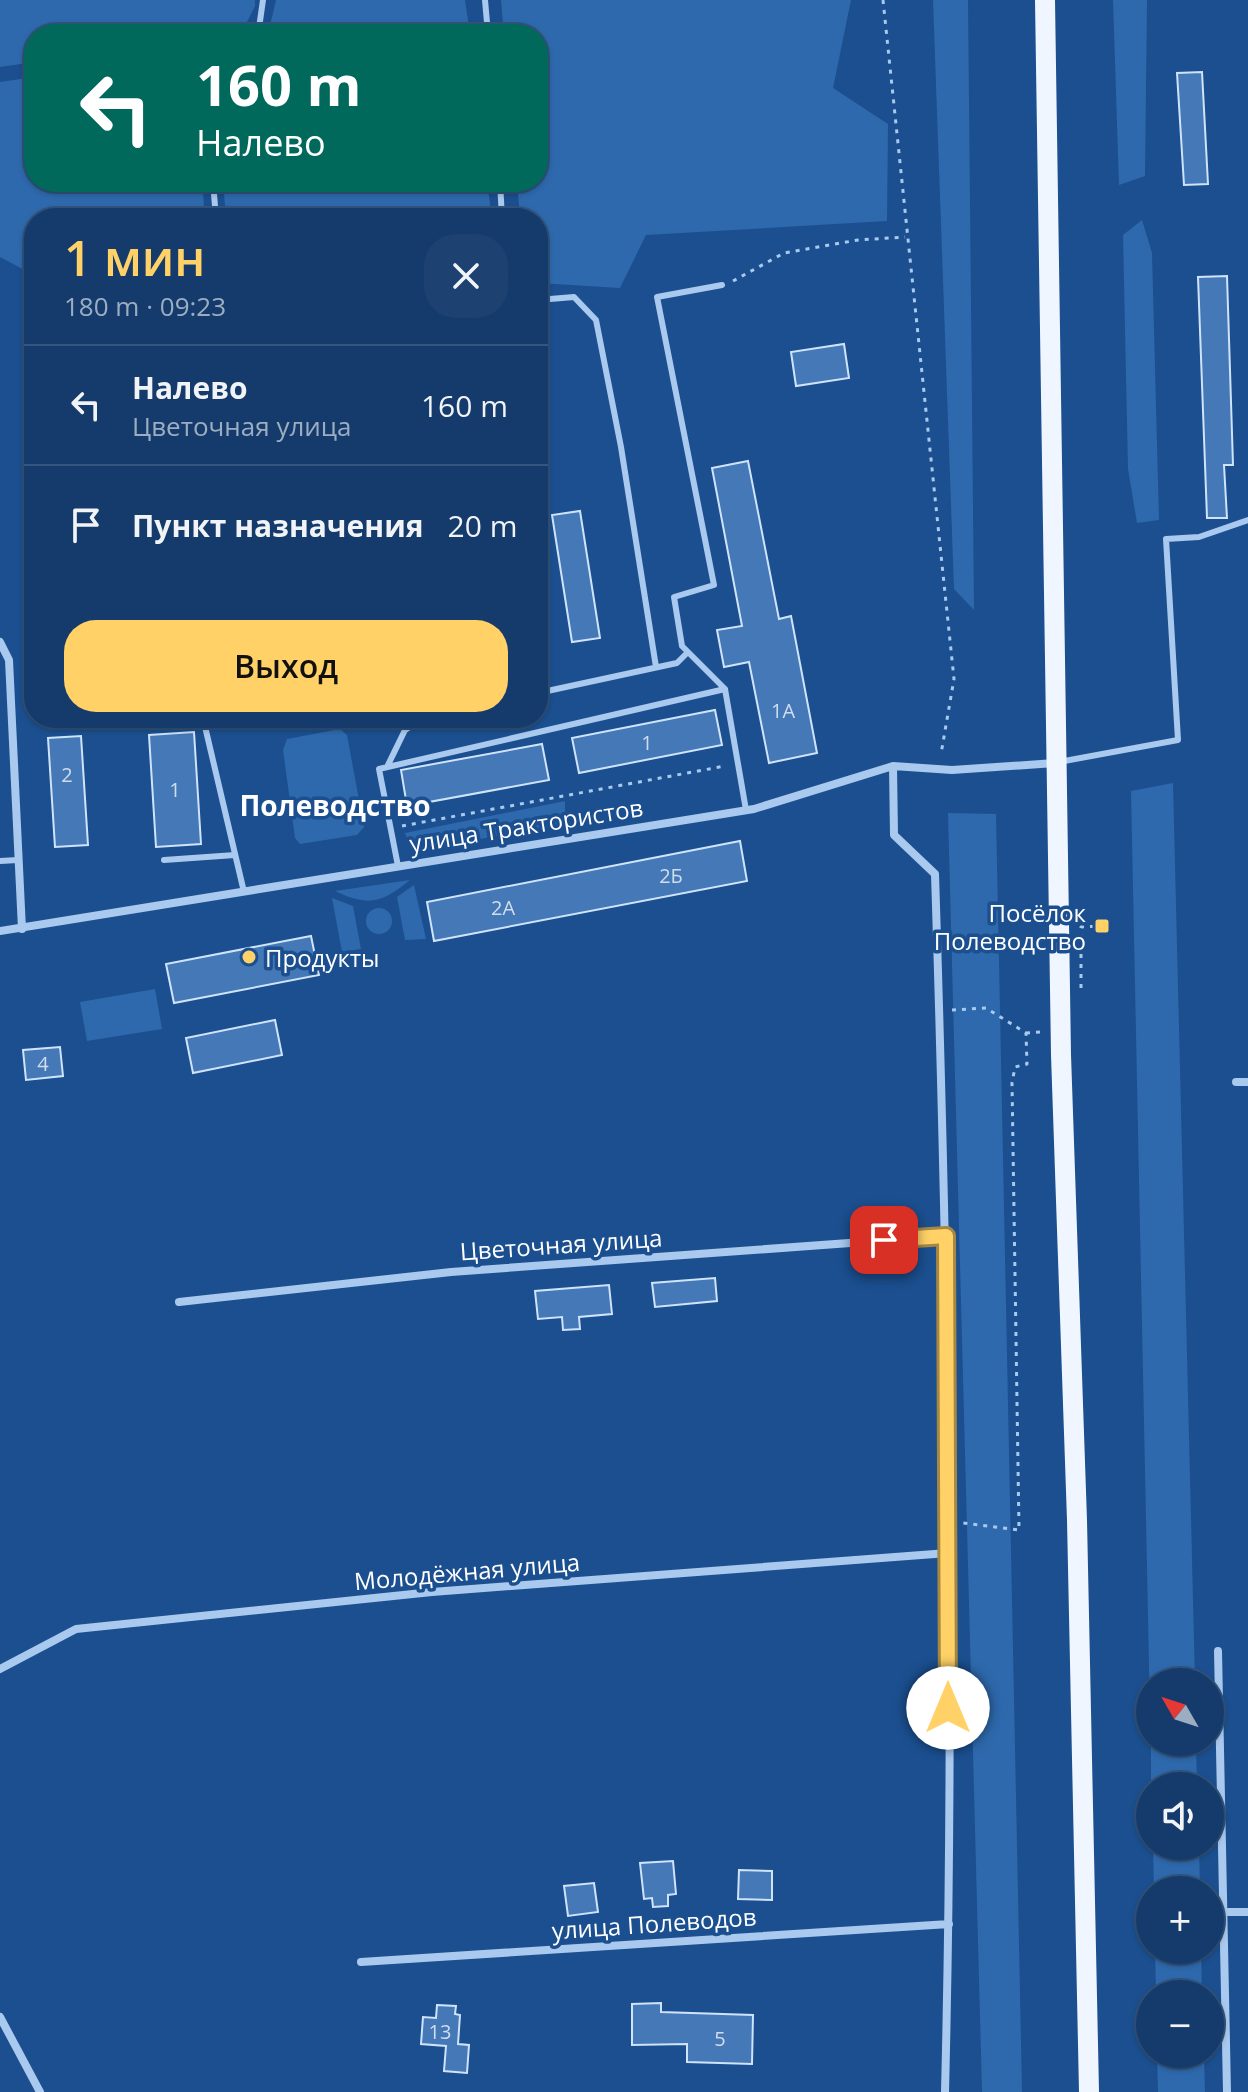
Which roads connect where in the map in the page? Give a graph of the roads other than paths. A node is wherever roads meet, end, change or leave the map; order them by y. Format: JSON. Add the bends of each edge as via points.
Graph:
{"nodes":[{"id":1,"x":263,"y":0,"type":"edge"},
{"id":2,"x":485,"y":0,"type":"edge"},
{"id":3,"x":1045,"y":0,"type":"edge"},
{"id":4,"x":260,"y":24,"type":"edge"},
{"id":5,"x":487,"y":24,"type":"edge"},
{"id":6,"x":722,"y":285,"type":"road end"},
{"id":7,"x":548,"y":299,"type":"edge"},
{"id":8,"x":1248,"y":520,"type":"edge"},
{"id":9,"x":0,"y":642,"type":"edge"},
{"id":10,"x":688,"y":652,"type":"junction"},
{"id":11,"x":656,"y":667,"type":"junction"},
{"id":12,"x":725,"y":689,"type":"junction"},
{"id":13,"x":548,"y":691,"type":"edge"},
{"id":14,"x":205,"y":728,"type":"edge"},
{"id":15,"x":408,"y":728,"type":"edge"},
{"id":16,"x":1056,"y":763,"type":"junction"},
{"id":17,"x":893,"y":766,"type":"junction"},
{"id":18,"x":387,"y":767,"type":"junction"},
{"id":19,"x":746,"y":810,"type":"junction"},
{"id":20,"x":235,"y":855,"type":"junction"},
{"id":21,"x":18,"y":860,"type":"junction"},
{"id":22,"x":164,"y":860,"type":"dead end"},
{"id":23,"x":0,"y":861,"type":"edge"},
{"id":24,"x":398,"y":866,"type":"junction"},
{"id":25,"x":244,"y":892,"type":"junction"},
{"id":26,"x":22,"y":929,"type":"junction"},
{"id":27,"x":0,"y":931,"type":"edge"},
{"id":28,"x":1236,"y":1082,"type":"dead end"},
{"id":29,"x":1248,"y":1082,"type":"edge"},
{"id":30,"x":946,"y":1236,"type":"junction"},
{"id":31,"x":179,"y":1302,"type":"dead end"},
{"id":32,"x":948,"y":1553,"type":"junction"},
{"id":33,"x":1218,"y":1651,"type":"dead end"},
{"id":34,"x":0,"y":1669,"type":"edge"},
{"id":35,"x":1223,"y":1876,"type":"edge"},
{"id":36,"x":1224,"y":1912,"type":"joint"},
{"id":37,"x":1248,"y":1912,"type":"edge"},
{"id":38,"x":949,"y":1924,"type":"junction"},
{"id":39,"x":361,"y":1962,"type":"dead end"},
{"id":40,"x":0,"y":2017,"type":"edge"},
{"id":41,"x":40,"y":2092,"type":"edge"},
{"id":42,"x":945,"y":2092,"type":"edge"},
{"id":43,"x":1089,"y":2092,"type":"edge"},
{"id":44,"x":1227,"y":2092,"type":"edge"}],
"edges":[{"from":1,"to":4,"type":"lane"},
{"from":2,"to":5,"type":"lane"},
{"from":3,"to":16,"type":"main road"},
{"from":6,"to":10,"type":"lane","via":[[657,297],[714,585],[674,597],[682,646]]},
{"from":7,"to":11,"type":"lane","via":[[574,297],[596,320]]},
{"from":8,"to":16,"type":"lane","via":[[1199,537],[1166,539],[1178,740]]},
{"from":9,"to":21,"type":"street","via":[[9,660]]},
{"from":10,"to":11,"type":"lane","via":[[677,663]]},
{"from":10,"to":12,"type":"lane"},
{"from":11,"to":13,"type":"lane"},
{"from":12,"to":18,"type":"lane"},
{"from":12,"to":19,"type":"lane"},
{"from":14,"to":20,"type":"lane"},
{"from":15,"to":18,"type":"lane"},
{"from":16,"to":17,"type":"street","name":"улица Трактористов","via":[[952,770]]},
{"from":16,"to":43,"type":"main road"},
{"from":17,"to":19,"type":"street","name":"улица Трактористов"},
{"from":17,"to":30,"type":"street","via":[[894,835],[935,874]]},
{"from":18,"to":24,"type":"lane","via":[[379,769]]},
{"from":19,"to":24,"type":"street","name":"улица Трактористов"},
{"from":20,"to":22,"type":"lane"},
{"from":20,"to":25,"type":"lane"},
{"from":21,"to":23,"type":"lane"},
{"from":21,"to":26,"type":"street"},
{"from":24,"to":25,"type":"street","name":"улица Трактористов"},
{"from":25,"to":26,"type":"street","name":"улица Трактористов"},
{"from":26,"to":27,"type":"street","name":"улица Трактористов"},
{"from":28,"to":29,"type":"street"},
{"from":30,"to":31,"type":"street","name":"Цветочная улица","via":[[451,1272]]},
{"from":30,"to":32,"type":"street"},
{"from":32,"to":34,"type":"street","name":"Молодёжная улица","via":[[432,1592],[76,1629]]},
{"from":32,"to":38,"type":"street"},
{"from":33,"to":35,"type":"street"},
{"from":36,"to":37,"type":"street"},
{"from":36,"to":44,"type":"street"},
{"from":38,"to":39,"type":"street","name":"улица Полеводов"},
{"from":38,"to":42,"type":"street"},
{"from":40,"to":41,"type":"street"}]}
